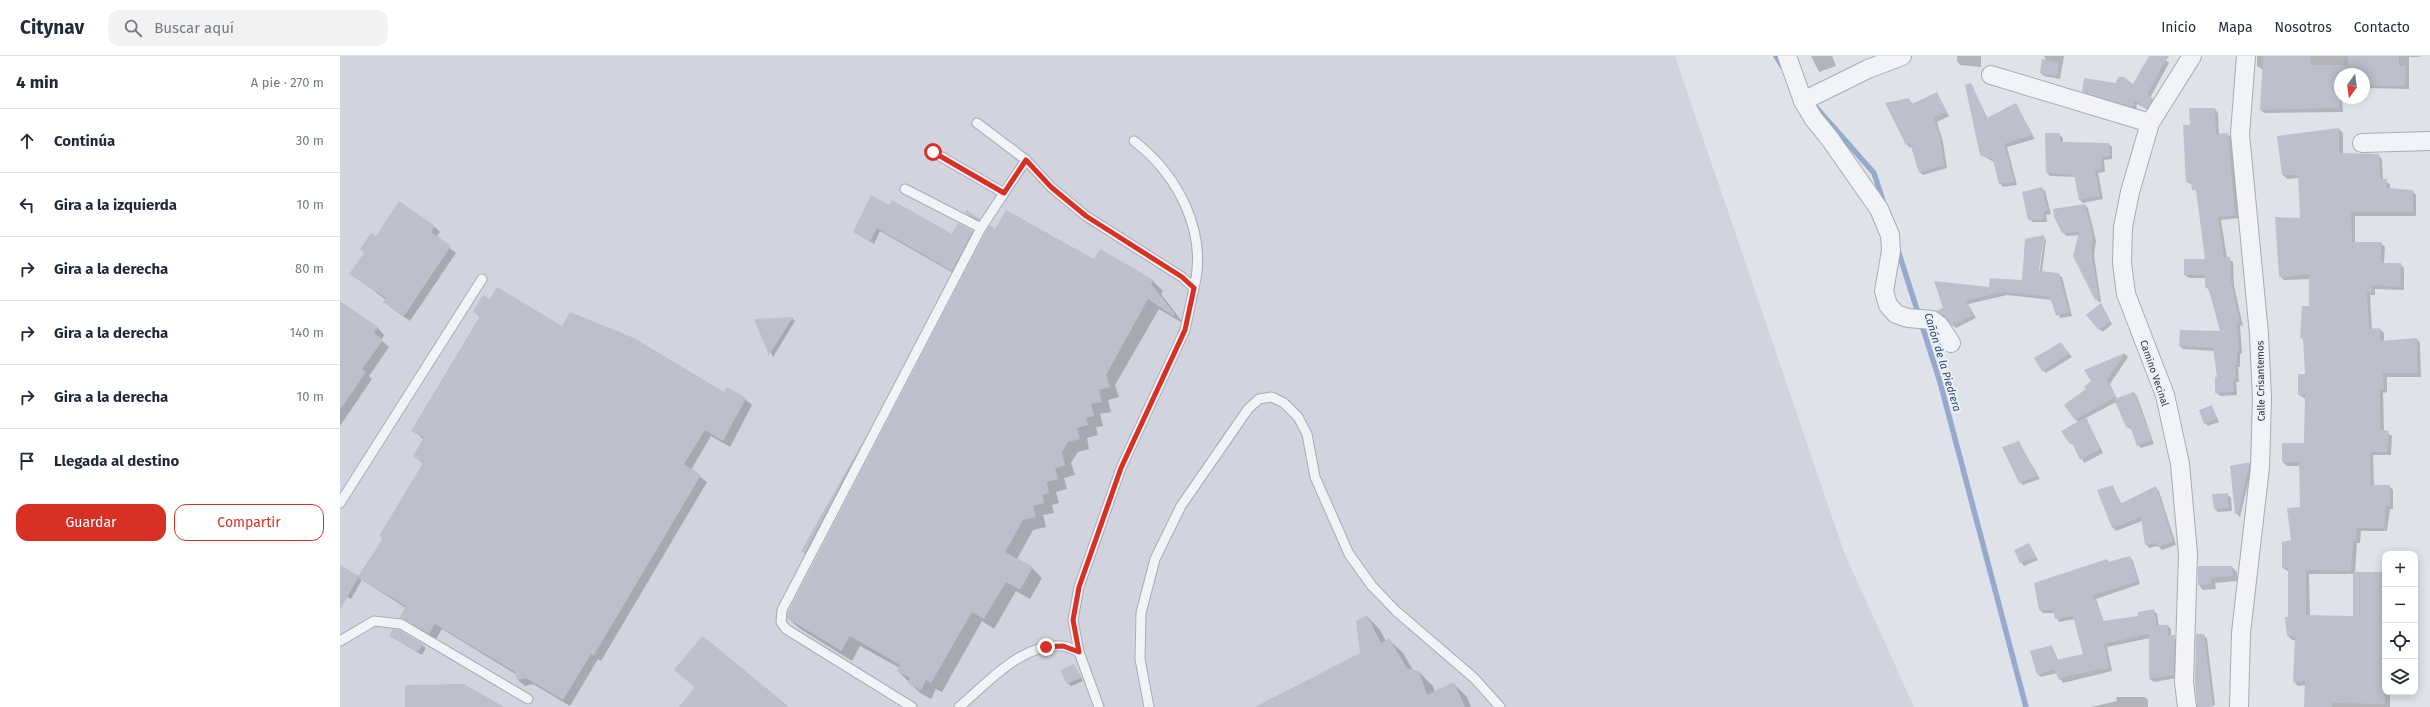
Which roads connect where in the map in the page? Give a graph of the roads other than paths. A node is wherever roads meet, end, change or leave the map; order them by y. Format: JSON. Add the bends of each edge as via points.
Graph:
{"nodes":[{"id":1,"x":1787,"y":56,"type":"edge"},
{"id":2,"x":1902,"y":56,"type":"edge"},
{"id":3,"x":2192,"y":56,"type":"edge"},
{"id":4,"x":2246,"y":56,"type":"edge"},
{"id":5,"x":1991,"y":75,"type":"dead end"},
{"id":6,"x":1803,"y":101,"type":"junction"},
{"id":7,"x":977,"y":123,"type":"dead end"},
{"id":8,"x":2150,"y":123,"type":"junction"},
{"id":9,"x":1134,"y":141,"type":"dead end"},
{"id":10,"x":2430,"y":141,"type":"edge"},
{"id":11,"x":2362,"y":143,"type":"dead end"},
{"id":12,"x":933,"y":152,"type":"dead end"},
{"id":13,"x":1026,"y":160,"type":"junction"},
{"id":14,"x":905,"y":189,"type":"dead end"},
{"id":15,"x":1004,"y":193,"type":"junction"},
{"id":16,"x":981,"y":228,"type":"junction"},
{"id":17,"x":482,"y":279,"type":"dead end"},
{"id":18,"x":1194,"y":288,"type":"junction"},
{"id":19,"x":1951,"y":342,"type":"dead end"},
{"id":20,"x":340,"y":503,"type":"edge"},
{"id":21,"x":340,"y":641,"type":"edge"},
{"id":22,"x":1079,"y":652,"type":"junction"},
{"id":23,"x":528,"y":699,"type":"dead end"},
{"id":24,"x":912,"y":707,"type":"edge"},
{"id":25,"x":959,"y":707,"type":"edge"},
{"id":26,"x":1099,"y":707,"type":"edge"},
{"id":27,"x":1149,"y":707,"type":"edge"},
{"id":28,"x":1500,"y":707,"type":"edge"},
{"id":29,"x":2187,"y":707,"type":"edge"},
{"id":30,"x":2238,"y":707,"type":"edge"}],
"edges":[{"from":1,"to":6,"type":"street"},
{"from":2,"to":6,"type":"street","via":[[1868,69]]},
{"from":3,"to":8,"type":"street","name":"Camino Vecinal"},
{"from":4,"to":30,"type":"street","name":"Calle Crisantemos","via":[[2240,134],[2259,334],[2262,399],[2260,467],[2241,633]]},
{"from":5,"to":8,"type":"street"},
{"from":6,"to":19,"type":"street","via":[[1879,209],[1890,235],[1891,251],[1884,291],[1888,305],[1896,314],[1932,320],[1939,325]]},
{"from":7,"to":13,"type":"lane"},
{"from":8,"to":29,"type":"street","name":"Camino Vecinal","via":[[2122,227],[2122,263],[2126,294],[2165,395],[2180,464],[2188,554],[2184,682]]},
{"from":9,"to":18,"type":"lane","via":[[1168,174],[1185,206],[1199,254],[1199,269]]},
{"from":10,"to":11,"type":"street"},
{"from":12,"to":15,"type":"lane"},
{"from":13,"to":15,"type":"lane"},
{"from":13,"to":18,"type":"lane","via":[[1051,187],[1086,216],[1182,277]]},
{"from":14,"to":16,"type":"lane"},
{"from":15,"to":16,"type":"lane"},
{"from":16,"to":24,"type":"lane","via":[[782,610],[781,622],[786,629]]},
{"from":17,"to":20,"type":"lane"},
{"from":18,"to":22,"type":"lane","via":[[1183,336],[1121,468],[1079,587],[1073,620]]},
{"from":21,"to":23,"type":"lane","via":[[374,621],[401,624]]},
{"from":22,"to":25,"type":"lane","via":[[1063,646],[1046,647],[1021,655]]},
{"from":22,"to":26,"type":"lane"},
{"from":27,"to":28,"type":"lane","via":[[1140,659],[1141,613],[1155,559],[1181,506],[1248,409],[1259,399],[1272,397],[1284,403],[1298,417],[1307,434],[1315,477],[1348,554],[1368,581],[1396,611],[1474,678]]}]}
